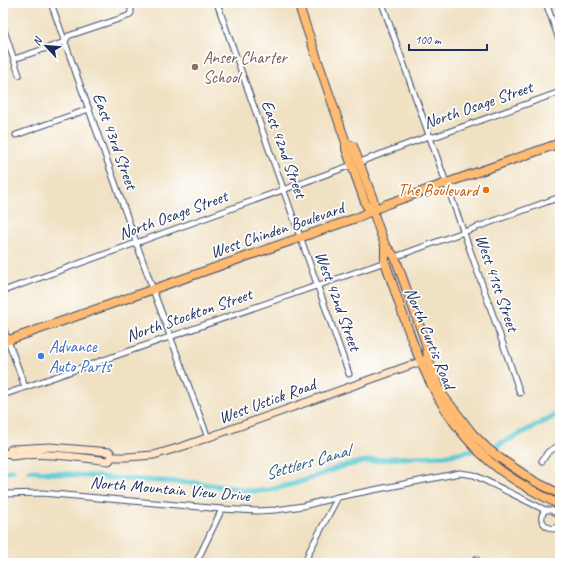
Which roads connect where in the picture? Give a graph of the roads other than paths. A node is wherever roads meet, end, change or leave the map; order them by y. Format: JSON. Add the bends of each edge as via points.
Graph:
{"nodes":[{"id":1,"x":51,"y":3,"type":"edge"},
{"id":2,"x":131,"y":3,"type":"edge"},
{"id":3,"x":217,"y":3,"type":"edge"},
{"id":4,"x":298,"y":3,"type":"edge"},
{"id":5,"x":382,"y":3,"type":"edge"},
{"id":6,"x":546,"y":3,"type":"edge"},
{"id":7,"x":3,"y":27,"type":"edge"},
{"id":8,"x":65,"y":42,"type":"junction"},
{"id":9,"x":560,"y":42,"type":"edge"},
{"id":10,"x":14,"y":59,"type":"junction"},
{"id":11,"x":19,"y":75,"type":"dead end"},
{"id":12,"x":560,"y":92,"type":"edge"},
{"id":13,"x":89,"y":109,"type":"junction"},
{"id":14,"x":16,"y":135,"type":"dead end"},
{"id":15,"x":429,"y":136,"type":"junction"},
{"id":16,"x":560,"y":142,"type":"edge"},
{"id":17,"x":346,"y":143,"type":"junction"},
{"id":18,"x":360,"y":162,"type":"junction"},
{"id":19,"x":352,"y":165,"type":"junction"},
{"id":20,"x":446,"y":183,"type":"junction"},
{"id":21,"x":284,"y":190,"type":"junction"},
{"id":22,"x":560,"y":197,"type":"edge"},
{"id":23,"x":373,"y":211,"type":"junction"},
{"id":24,"x":464,"y":232,"type":"junction"},
{"id":25,"x":300,"y":237,"type":"junction"},
{"id":26,"x":137,"y":243,"type":"junction"},
{"id":27,"x":385,"y":246,"type":"junction"},
{"id":28,"x":395,"y":257,"type":"junction"},
{"id":29,"x":385,"y":262,"type":"junction"},
{"id":30,"x":317,"y":285,"type":"junction"},
{"id":31,"x":153,"y":289,"type":"junction"},
{"id":32,"x":3,"y":291,"type":"edge"},
{"id":33,"x":3,"y":327,"type":"edge"},
{"id":34,"x":170,"y":336,"type":"junction"},
{"id":35,"x":5,"y":341,"type":"edge"},
{"id":36,"x":428,"y":358,"type":"junction"},
{"id":37,"x":420,"y":362,"type":"junction"},
{"id":38,"x":349,"y":374,"type":"dead end"},
{"id":39,"x":25,"y":387,"type":"junction"},
{"id":40,"x":520,"y":393,"type":"dead end"},
{"id":41,"x":3,"y":395,"type":"edge"},
{"id":42,"x":469,"y":435,"type":"junction"},
{"id":43,"x":208,"y":438,"type":"junction"},
{"id":44,"x":560,"y":445,"type":"edge"},
{"id":45,"x":6,"y":453,"type":"edge"},
{"id":46,"x":542,"y":461,"type":"dead end"},
{"id":47,"x":3,"y":494,"type":"edge"},
{"id":48,"x":560,"y":494,"type":"edge"},
{"id":49,"x":338,"y":497,"type":"junction"},
{"id":50,"x":560,"y":505,"type":"edge"},
{"id":51,"x":222,"y":509,"type":"junction"},
{"id":52,"x":545,"y":510,"type":"junction"},
{"id":53,"x":560,"y":515,"type":"edge"},
{"id":54,"x":560,"y":525,"type":"edge"},
{"id":55,"x":196,"y":563,"type":"edge"},
{"id":56,"x":305,"y":563,"type":"edge"}],
"edges":[{"from":1,"to":8,"type":"street","name":"East 43rd Street"},
{"from":2,"to":8,"type":"street","via":[[131,13],[128,16],[68,36]]},
{"from":3,"to":21,"type":"street","name":"East 42nd Street"},
{"from":4,"to":17,"type":"main road"},
{"from":5,"to":15,"type":"street","name":"West 41st Street"},
{"from":6,"to":9,"type":"street"},
{"from":7,"to":10,"type":"street"},
{"from":8,"to":10,"type":"street"},
{"from":8,"to":13,"type":"street","name":"East 43rd Street"},
{"from":10,"to":11,"type":"street"},
{"from":12,"to":15,"type":"street","name":"North Osage Street","via":[[434,137]]},
{"from":13,"to":14,"type":"street"},
{"from":13,"to":26,"type":"street","name":"East 43rd Street"},
{"from":15,"to":18,"type":"street","name":"North Osage Street"},
{"from":15,"to":20,"type":"street","name":"West 41st Street"},
{"from":16,"to":20,"type":"main road","name":"West Chinden Boulevard"},
{"from":17,"to":18,"type":"main road","via":[[354,146]]},
{"from":17,"to":19,"type":"main road"},
{"from":18,"to":23,"type":"main road","via":[[374,202]]},
{"from":19,"to":21,"type":"street","name":"North Osage Street"},
{"from":19,"to":23,"type":"main road","via":[[366,205]]},
{"from":20,"to":23,"type":"main road","name":"West Chinden Boulevard"},
{"from":20,"to":24,"type":"street","name":"West 41st Street"},
{"from":21,"to":25,"type":"street","name":"East 42nd Street"},
{"from":21,"to":26,"type":"street","name":"North Osage Street"},
{"from":22,"to":24,"type":"street"},
{"from":23,"to":25,"type":"main road","name":"West Chinden Boulevard"},
{"from":23,"to":27,"type":"main road","name":"North Curtis Road"},
{"from":24,"to":28,"type":"street"},
{"from":24,"to":40,"type":"street","name":"West 41st Street"},
{"from":25,"to":30,"type":"street","name":"West 42nd Street"},
{"from":25,"to":31,"type":"main road","name":"West Chinden Boulevard"},
{"from":26,"to":31,"type":"street","name":"East 43rd Street"},
{"from":26,"to":32,"type":"street","name":"North Osage Street"},
{"from":27,"to":28,"type":"main road","name":"North Curtis Road"},
{"from":27,"to":29,"type":"main road","name":"North Curtis Road"},
{"from":28,"to":36,"type":"main road","name":"North Curtis Road","via":[[426,344]]},
{"from":29,"to":30,"type":"street","name":"North Stockton Street"},
{"from":29,"to":37,"type":"main road","name":"North Curtis Road"},
{"from":30,"to":34,"type":"street","name":"North Stockton Street"},
{"from":30,"to":38,"type":"street","name":"West 42nd Street"},
{"from":31,"to":34,"type":"street","name":"East 43rd Street"},
{"from":31,"to":35,"type":"main road","name":"West Chinden Boulevard"},
{"from":33,"to":35,"type":"street"},
{"from":34,"to":39,"type":"street","name":"North Stockton Street"},
{"from":34,"to":43,"type":"street","name":"East 43rd Street"},
{"from":35,"to":39,"type":"street"},
{"from":36,"to":37,"type":"main road","name":"West Ustick Road"},
{"from":36,"to":42,"type":"main road","name":"North Curtis Road","via":[[442,394]]},
{"from":37,"to":42,"type":"main road","name":"North Curtis Road","via":[[454,423]]},
{"from":37,"to":43,"type":"main road","name":"West Ustick Road"},
{"from":39,"to":41,"type":"street","name":"North Stockton Street"},
{"from":42,"to":48,"type":"main road","name":"North Curtis Road","via":[[534,481]]},
{"from":42,"to":50,"type":"main road","name":"North Curtis Road","via":[[495,465],[517,482]]},
{"from":43,"to":45,"type":"main road","name":"West Ustick Road","via":[[154,455],[112,457],[109,461],[49,454],[12,456]]},
{"from":44,"to":46,"type":"street","via":[[548,452]]},
{"from":47,"to":51,"type":"street","name":"North Mountain View Drive","via":[[42,493]]},
{"from":49,"to":51,"type":"street","name":"North Mountain View Drive","via":[[276,510]]},
{"from":49,"to":52,"type":"street","name":"North Mountain View Drive","via":[[460,473],[474,475]]},
{"from":49,"to":56,"type":"street"},
{"from":51,"to":55,"type":"street"},
{"from":52,"to":53,"type":"street"},
{"from":52,"to":54,"type":"street","via":[[541,519],[544,525],[553,529]]}]}
